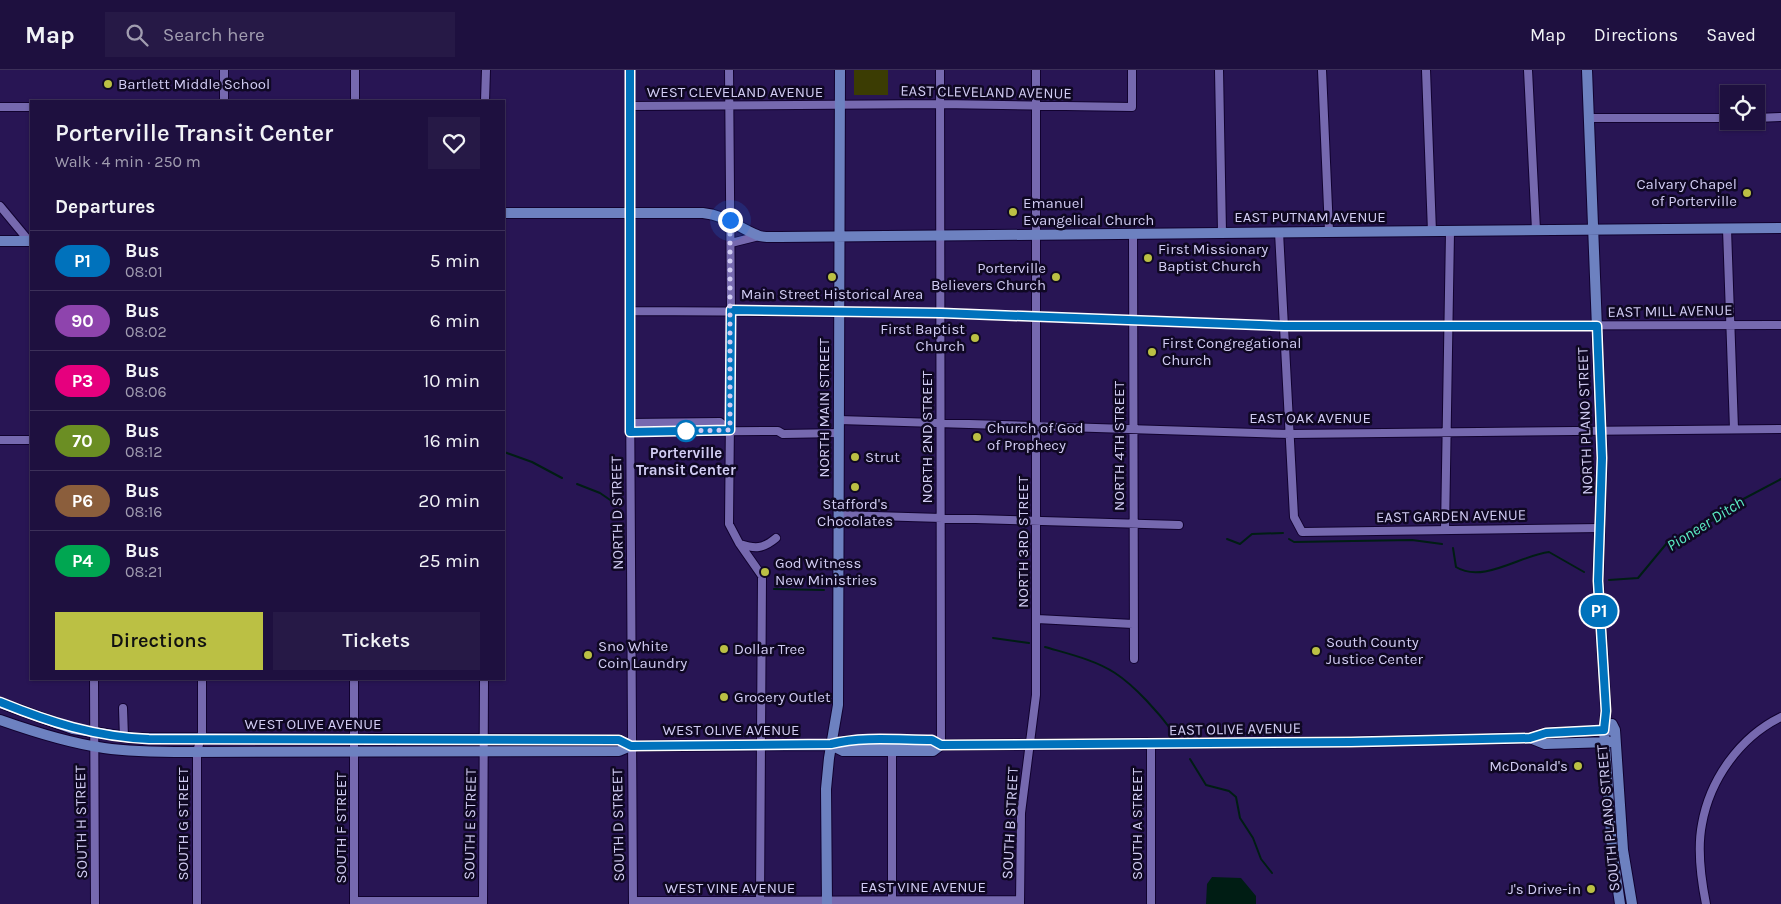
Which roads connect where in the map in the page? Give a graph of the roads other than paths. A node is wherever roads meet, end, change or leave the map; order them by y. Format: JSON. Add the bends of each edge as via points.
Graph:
{"nodes":[{"id":1,"x":224,"y":70,"type":"edge"},
{"id":2,"x":355,"y":70,"type":"edge"},
{"id":3,"x":486,"y":70,"type":"edge"},
{"id":4,"x":630,"y":70,"type":"edge"},
{"id":5,"x":729,"y":70,"type":"edge"},
{"id":6,"x":840,"y":70,"type":"edge"},
{"id":7,"x":940,"y":70,"type":"edge"},
{"id":8,"x":1036,"y":70,"type":"edge"},
{"id":9,"x":1132,"y":70,"type":"edge"},
{"id":10,"x":1219,"y":70,"type":"edge"},
{"id":11,"x":1322,"y":70,"type":"edge"},
{"id":12,"x":1426,"y":70,"type":"edge"},
{"id":13,"x":1528,"y":70,"type":"edge"},
{"id":14,"x":1587,"y":70,"type":"edge"},
{"id":15,"x":224,"y":100,"type":"edge"},
{"id":16,"x":355,"y":100,"type":"edge"},
{"id":17,"x":485,"y":100,"type":"edge"},
{"id":18,"x":941,"y":104,"type":"junction"},
{"id":19,"x":630,"y":106,"type":"junction"},
{"id":20,"x":729,"y":106,"type":"junction"},
{"id":21,"x":840,"y":106,"type":"junction"},
{"id":22,"x":1036,"y":106,"type":"junction"},
{"id":23,"x":0,"y":107,"type":"edge"},
{"id":24,"x":30,"y":107,"type":"edge"},
{"id":25,"x":1588,"y":118,"type":"junction"},
{"id":26,"x":1720,"y":118,"type":"edge"},
{"id":27,"x":1765,"y":118,"type":"edge"},
{"id":28,"x":1781,"y":118,"type":"edge"},
{"id":29,"x":0,"y":206,"type":"edge"},
{"id":30,"x":505,"y":212,"type":"edge"},
{"id":31,"x":628,"y":213,"type":"junction"},
{"id":32,"x":730,"y":220,"type":"junction"},
{"id":33,"x":1781,"y":228,"type":"edge"},
{"id":34,"x":1727,"y":229,"type":"junction"},
{"id":35,"x":1536,"y":230,"type":"junction"},
{"id":36,"x":1593,"y":230,"type":"junction"},
{"id":37,"x":1329,"y":231,"type":"junction"},
{"id":38,"x":1222,"y":232,"type":"junction"},
{"id":39,"x":1279,"y":232,"type":"junction"},
{"id":40,"x":1432,"y":232,"type":"junction"},
{"id":41,"x":1450,"y":232,"type":"junction"},
{"id":42,"x":1132,"y":233,"type":"junction"},
{"id":43,"x":1036,"y":234,"type":"junction"},
{"id":44,"x":759,"y":236,"type":"junction"},
{"id":45,"x":941,"y":236,"type":"junction"},
{"id":46,"x":840,"y":237,"type":"junction"},
{"id":47,"x":0,"y":241,"type":"edge"},
{"id":48,"x":27,"y":241,"type":"edge"},
{"id":49,"x":731,"y":243,"type":"junction"},
{"id":50,"x":731,"y":310,"type":"junction"},
{"id":51,"x":839,"y":311,"type":"junction"},
{"id":52,"x":630,"y":312,"type":"junction"},
{"id":53,"x":941,"y":313,"type":"junction"},
{"id":54,"x":1036,"y":316,"type":"junction"},
{"id":55,"x":1133,"y":319,"type":"junction"},
{"id":56,"x":1731,"y":324,"type":"junction"},
{"id":57,"x":1781,"y":324,"type":"edge"},
{"id":58,"x":1284,"y":326,"type":"junction"},
{"id":59,"x":1450,"y":326,"type":"junction"},
{"id":60,"x":1597,"y":326,"type":"junction"},
{"id":61,"x":839,"y":420,"type":"junction"},
{"id":62,"x":630,"y":423,"type":"junction"},
{"id":63,"x":942,"y":423,"type":"junction"},
{"id":64,"x":1037,"y":426,"type":"junction"},
{"id":65,"x":1132,"y":428,"type":"junction"},
{"id":66,"x":1734,"y":429,"type":"junction"},
{"id":67,"x":730,"y":430,"type":"junction"},
{"id":68,"x":1601,"y":430,"type":"junction"},
{"id":69,"x":1781,"y":430,"type":"edge"},
{"id":70,"x":1447,"y":431,"type":"junction"},
{"id":71,"x":630,"y":432,"type":"junction"},
{"id":72,"x":840,"y":433,"type":"junction"},
{"id":73,"x":1290,"y":434,"type":"junction"},
{"id":74,"x":0,"y":440,"type":"edge"},
{"id":75,"x":30,"y":440,"type":"edge"},
{"id":76,"x":840,"y":516,"type":"junction"},
{"id":77,"x":940,"y":518,"type":"junction"},
{"id":78,"x":1037,"y":522,"type":"junction"},
{"id":79,"x":1134,"y":522,"type":"junction"},
{"id":80,"x":1179,"y":525,"type":"dead end"},
{"id":81,"x":1601,"y":528,"type":"junction"},
{"id":82,"x":1445,"y":529,"type":"junction"},
{"id":83,"x":776,"y":538,"type":"dead end"},
{"id":84,"x":740,"y":544,"type":"junction"},
{"id":85,"x":1037,"y":619,"type":"junction"},
{"id":86,"x":1133,"y":624,"type":"junction"},
{"id":87,"x":1134,"y":659,"type":"dead end"},
{"id":88,"x":94,"y":680,"type":"edge"},
{"id":89,"x":202,"y":680,"type":"edge"},
{"id":90,"x":354,"y":680,"type":"edge"},
{"id":91,"x":484,"y":680,"type":"edge"},
{"id":92,"x":0,"y":702,"type":"edge"},
{"id":93,"x":124,"y":708,"type":"dead end"},
{"id":94,"x":1606,"y":711,"type":"junction"},
{"id":95,"x":1781,"y":717,"type":"edge"},
{"id":96,"x":0,"y":720,"type":"edge"},
{"id":97,"x":1604,"y":730,"type":"junction"},
{"id":98,"x":1615,"y":730,"type":"junction"},
{"id":99,"x":124,"y":738,"type":"junction"},
{"id":100,"x":1530,"y":738,"type":"junction"},
{"id":101,"x":289,"y":739,"type":"junction"},
{"id":102,"x":355,"y":739,"type":"junction"},
{"id":103,"x":94,"y":740,"type":"junction"},
{"id":104,"x":1605,"y":742,"type":"junction"},
{"id":105,"x":1616,"y":742,"type":"junction"},
{"id":106,"x":831,"y":744,"type":"junction"},
{"id":107,"x":1031,"y":744,"type":"junction"},
{"id":108,"x":1151,"y":744,"type":"junction"},
{"id":109,"x":485,"y":745,"type":"junction"},
{"id":110,"x":762,"y":745,"type":"junction"},
{"id":111,"x":941,"y":745,"type":"junction"},
{"id":112,"x":199,"y":746,"type":"junction"},
{"id":113,"x":631,"y":746,"type":"junction"},
{"id":114,"x":892,"y":751,"type":"junction"},
{"id":115,"x":257,"y":752,"type":"junction"},
{"id":116,"x":355,"y":752,"type":"junction"},
{"id":117,"x":1613,"y":865,"type":"junction"},
{"id":118,"x":354,"y":902,"type":"edge"},
{"id":119,"x":633,"y":902,"type":"edge"},
{"id":120,"x":1020,"y":902,"type":"edge"},
{"id":121,"x":483,"y":903,"type":"edge"},
{"id":122,"x":760,"y":903,"type":"edge"},
{"id":123,"x":827,"y":903,"type":"edge"},
{"id":124,"x":892,"y":903,"type":"edge"},
{"id":125,"x":1632,"y":903,"type":"edge"},
{"id":126,"x":95,"y":904,"type":"edge"},
{"id":127,"x":197,"y":904,"type":"edge"},
{"id":128,"x":1151,"y":904,"type":"edge"},
{"id":129,"x":1620,"y":904,"type":"edge"},
{"id":130,"x":1706,"y":904,"type":"edge"}],
"edges":[{"from":1,"to":15,"type":"street"},
{"from":2,"to":16,"type":"street"},
{"from":3,"to":17,"type":"street"},
{"from":4,"to":19,"type":"street","name":"NORTH D STREET"},
{"from":5,"to":20,"type":"street"},
{"from":6,"to":21,"type":"main road","name":"NORTH MAIN STREET"},
{"from":7,"to":18,"type":"street","name":"NORTH 2ND STREET"},
{"from":8,"to":22,"type":"street","name":"NORTH 3RD STREET"},
{"from":9,"to":22,"type":"street","name":"EAST CLEVELAND AVENUE","via":[[1132,107]]},
{"from":10,"to":38,"type":"street"},
{"from":11,"to":37,"type":"street"},
{"from":12,"to":40,"type":"street"},
{"from":13,"to":35,"type":"street"},
{"from":14,"to":25,"type":"main road","name":"NORTH PLANO STREET"},
{"from":18,"to":21,"type":"street","name":"EAST CLEVELAND AVENUE"},
{"from":18,"to":22,"type":"street","name":"EAST CLEVELAND AVENUE"},
{"from":18,"to":45,"type":"street","name":"NORTH 2ND STREET"},
{"from":19,"to":20,"type":"street","name":"WEST CLEVELAND AVENUE"},
{"from":19,"to":31,"type":"street","name":"NORTH D STREET"},
{"from":20,"to":21,"type":"street","name":"WEST CLEVELAND AVENUE"},
{"from":20,"to":32,"type":"street"},
{"from":21,"to":46,"type":"main road","name":"NORTH MAIN STREET"},
{"from":22,"to":43,"type":"street","name":"NORTH 3RD STREET"},
{"from":23,"to":24,"type":"street"},
{"from":25,"to":26,"type":"street"},
{"from":25,"to":36,"type":"main road","name":"NORTH PLANO STREET"},
{"from":27,"to":28,"type":"street"},
{"from":29,"to":48,"type":"street"},
{"from":30,"to":31,"type":"main road"},
{"from":31,"to":32,"type":"main road","via":[[703,213]]},
{"from":31,"to":52,"type":"street","name":"NORTH D STREET"},
{"from":32,"to":44,"type":"main road"},
{"from":32,"to":49,"type":"street"},
{"from":33,"to":34,"type":"main road","name":"EAST PUTNAM AVENUE"},
{"from":34,"to":36,"type":"main road","name":"EAST PUTNAM AVENUE"},
{"from":34,"to":56,"type":"street"},
{"from":35,"to":36,"type":"main road","name":"EAST PUTNAM AVENUE"},
{"from":35,"to":41,"type":"main road","name":"EAST PUTNAM AVENUE"},
{"from":36,"to":60,"type":"main road","name":"NORTH PLANO STREET"},
{"from":37,"to":39,"type":"main road","name":"EAST PUTNAM AVENUE"},
{"from":37,"to":40,"type":"main road","name":"EAST PUTNAM AVENUE"},
{"from":38,"to":39,"type":"main road","name":"EAST PUTNAM AVENUE"},
{"from":38,"to":42,"type":"main road","name":"EAST PUTNAM AVENUE"},
{"from":39,"to":58,"type":"street"},
{"from":40,"to":41,"type":"main road","name":"EAST PUTNAM AVENUE"},
{"from":41,"to":59,"type":"street"},
{"from":42,"to":43,"type":"main road","name":"EAST PUTNAM AVENUE"},
{"from":42,"to":55,"type":"street","name":"NORTH 4TH STREET"},
{"from":43,"to":45,"type":"main road","name":"EAST PUTNAM AVENUE"},
{"from":43,"to":54,"type":"street","name":"NORTH 3RD STREET"},
{"from":44,"to":46,"type":"main road","name":"EAST PUTNAM AVENUE"},
{"from":44,"to":49,"type":"street"},
{"from":45,"to":46,"type":"main road","name":"EAST PUTNAM AVENUE"},
{"from":45,"to":53,"type":"street","name":"NORTH 2ND STREET"},
{"from":46,"to":51,"type":"main road","name":"NORTH MAIN STREET"},
{"from":47,"to":48,"type":"main road"},
{"from":49,"to":50,"type":"street"},
{"from":50,"to":51,"type":"street","name":"EAST MILL AVENUE"},
{"from":50,"to":52,"type":"street","name":"EAST MILL AVENUE"},
{"from":50,"to":67,"type":"street"},
{"from":51,"to":53,"type":"street","name":"EAST MILL AVENUE"},
{"from":51,"to":61,"type":"main road","name":"NORTH MAIN STREET"},
{"from":52,"to":62,"type":"street","name":"NORTH D STREET"},
{"from":53,"to":54,"type":"street","name":"EAST MILL AVENUE"},
{"from":53,"to":63,"type":"street","name":"NORTH 2ND STREET"},
{"from":54,"to":55,"type":"street","name":"EAST MILL AVENUE"},
{"from":54,"to":64,"type":"street","name":"NORTH 3RD STREET"},
{"from":55,"to":58,"type":"street","name":"EAST MILL AVENUE"},
{"from":55,"to":65,"type":"street","name":"NORTH 4TH STREET"},
{"from":56,"to":57,"type":"street","name":"EAST MILL AVENUE"},
{"from":56,"to":60,"type":"street","name":"EAST MILL AVENUE"},
{"from":56,"to":66,"type":"street"},
{"from":58,"to":59,"type":"street","name":"EAST MILL AVENUE"},
{"from":58,"to":73,"type":"street"},
{"from":59,"to":60,"type":"street","name":"EAST MILL AVENUE"},
{"from":59,"to":70,"type":"street"},
{"from":60,"to":68,"type":"main road","name":"NORTH PLANO STREET"},
{"from":61,"to":63,"type":"street","name":"EAST OAK AVENUE"},
{"from":61,"to":72,"type":"main road","name":"NORTH MAIN STREET"},
{"from":62,"to":67,"type":"street","via":[[720,422]]},
{"from":62,"to":71,"type":"street","name":"NORTH D STREET"},
{"from":63,"to":64,"type":"street","name":"EAST OAK AVENUE"},
{"from":63,"to":77,"type":"street","name":"NORTH 2ND STREET"},
{"from":64,"to":65,"type":"street","name":"EAST OAK AVENUE"},
{"from":64,"to":78,"type":"street","name":"NORTH 3RD STREET"},
{"from":65,"to":73,"type":"street","name":"EAST OAK AVENUE"},
{"from":65,"to":79,"type":"street","name":"NORTH 4TH STREET"},
{"from":66,"to":68,"type":"street","name":"EAST OAK AVENUE"},
{"from":66,"to":69,"type":"street","name":"EAST OAK AVENUE"},
{"from":67,"to":71,"type":"street"},
{"from":67,"to":72,"type":"street","via":[[778,431],[783,434]]},
{"from":67,"to":84,"type":"street","via":[[729,524]]},
{"from":68,"to":70,"type":"street","name":"EAST OAK AVENUE"},
{"from":68,"to":81,"type":"main road","name":"NORTH PLANO STREET"},
{"from":70,"to":73,"type":"street","name":"EAST OAK AVENUE"},
{"from":70,"to":82,"type":"street"},
{"from":71,"to":113,"type":"street","name":"NORTH D STREET"},
{"from":72,"to":76,"type":"main road","name":"NORTH MAIN STREET"},
{"from":73,"to":82,"type":"street","name":"EAST GARDEN AVENUE","via":[[1294,517],[1302,532]]},
{"from":74,"to":75,"type":"street"},
{"from":76,"to":77,"type":"street"},
{"from":76,"to":106,"type":"main road","name":"NORTH MAIN STREET","via":[[838,706]]},
{"from":77,"to":78,"type":"street"},
{"from":77,"to":111,"type":"street","name":"NORTH 2ND STREET"},
{"from":78,"to":79,"type":"street"},
{"from":78,"to":85,"type":"street","name":"NORTH 3RD STREET"},
{"from":79,"to":80,"type":"street"},
{"from":79,"to":86,"type":"street","name":"NORTH 4TH STREET"},
{"from":81,"to":82,"type":"street","name":"EAST GARDEN AVENUE"},
{"from":81,"to":94,"type":"main road","name":"NORTH PLANO STREET","via":[[1599,598]]},
{"from":83,"to":84,"type":"street","via":[[758,548]]},
{"from":84,"to":110,"type":"street","via":[[762,576]]},
{"from":85,"to":86,"type":"street"},
{"from":85,"to":107,"type":"street","name":"NORTH 3RD STREET","via":[[1036,695]]},
{"from":86,"to":87,"type":"street","name":"NORTH 4TH STREET"},
{"from":88,"to":103,"type":"street","name":"SOUTH H STREET"},
{"from":89,"to":112,"type":"street","name":"SOUTH G STREET"},
{"from":90,"to":102,"type":"street","name":"SOUTH F STREET"},
{"from":91,"to":109,"type":"street","name":"SOUTH E STREET"},
{"from":92,"to":103,"type":"main road","name":"WEST OLIVE AVENUE"},
{"from":93,"to":99,"type":"street"},
{"from":94,"to":97,"type":"main road","name":"NORTH PLANO STREET"},
{"from":94,"to":98,"type":"main road","name":"NORTH PLANO STREET"},
{"from":95,"to":130,"type":"street","via":[[1766,724],[1743,744],[1720,774],[1707,803],[1701,826],[1700,852]]},
{"from":96,"to":103,"type":"main road","name":"WEST OLIVE AVENUE","via":[[45,735]]},
{"from":97,"to":98,"type":"main road","name":"EAST OLIVE AVENUE"},
{"from":97,"to":100,"type":"main road","name":"EAST OLIVE AVENUE","via":[[1546,733]]},
{"from":97,"to":104,"type":"main road","name":"SOUTH PLANO STREET"},
{"from":98,"to":105,"type":"main road","name":"SOUTH PLANO STREET"},
{"from":99,"to":103,"type":"main road","name":"WEST OLIVE AVENUE"},
{"from":99,"to":112,"type":"main road","name":"WEST OLIVE AVENUE"},
{"from":100,"to":104,"type":"main road","name":"EAST OLIVE AVENUE","via":[[1545,744]]},
{"from":100,"to":108,"type":"main road","name":"EAST OLIVE AVENUE"},
{"from":101,"to":102,"type":"main road","name":"WEST OLIVE AVENUE"},
{"from":101,"to":112,"type":"main road","name":"WEST OLIVE AVENUE"},
{"from":101,"to":115,"type":"main road","via":[[286,745],[271,745]]},
{"from":102,"to":109,"type":"main road","name":"WEST OLIVE AVENUE"},
{"from":102,"to":116,"type":"street","name":"SOUTH F STREET"},
{"from":103,"to":112,"type":"main road","name":"WEST OLIVE AVENUE","via":[[134,751]]},
{"from":103,"to":126,"type":"street","name":"SOUTH H STREET"},
{"from":104,"to":105,"type":"main road","name":"EAST OLIVE AVENUE"},
{"from":104,"to":117,"type":"main road","name":"SOUTH PLANO STREET"},
{"from":105,"to":125,"type":"main road","name":"SOUTH PLANO STREET","via":[[1623,850]]},
{"from":106,"to":110,"type":"main road","name":"WEST OLIVE AVENUE"},
{"from":106,"to":111,"type":"main road","name":"EAST OLIVE AVENUE","via":[[932,740]]},
{"from":106,"to":114,"type":"main road","name":"EAST OLIVE AVENUE","via":[[843,751]]},
{"from":106,"to":123,"type":"main road","name":"NORTH MAIN STREET","via":[[826,789]]},
{"from":107,"to":108,"type":"main road","name":"EAST OLIVE AVENUE"},
{"from":107,"to":111,"type":"main road","name":"EAST OLIVE AVENUE"},
{"from":107,"to":120,"type":"street","name":"SOUTH B STREET","via":[[1021,813]]},
{"from":108,"to":128,"type":"street","name":"SOUTH A STREET"},
{"from":109,"to":113,"type":"main road","name":"WEST OLIVE AVENUE","via":[[619,740]]},
{"from":109,"to":116,"type":"main road","name":"WEST OLIVE AVENUE"},
{"from":109,"to":121,"type":"street","name":"SOUTH E STREET"},
{"from":110,"to":113,"type":"main road","name":"WEST OLIVE AVENUE"},
{"from":110,"to":122,"type":"street"},
{"from":111,"to":114,"type":"main road","name":"EAST OLIVE AVENUE","via":[[933,751]]},
{"from":112,"to":115,"type":"main road","name":"WEST OLIVE AVENUE"},
{"from":112,"to":127,"type":"street","name":"SOUTH G STREET"},
{"from":113,"to":119,"type":"street","name":"SOUTH D STREET"},
{"from":114,"to":124,"type":"street"},
{"from":115,"to":116,"type":"main road","name":"WEST OLIVE AVENUE"},
{"from":116,"to":118,"type":"street","name":"SOUTH F STREET"},
{"from":117,"to":125,"type":"main road","via":[[1619,869],[1625,897]]},
{"from":117,"to":129,"type":"main road","name":"SOUTH PLANO STREET"},
{"from":118,"to":121,"type":"street"},
{"from":119,"to":122,"type":"street","name":"WEST VINE AVENUE"},
{"from":120,"to":124,"type":"street","name":"EAST VINE AVENUE"},
{"from":122,"to":123,"type":"street","name":"WEST VINE AVENUE"},
{"from":123,"to":124,"type":"street","name":"EAST VINE AVENUE"}]}
